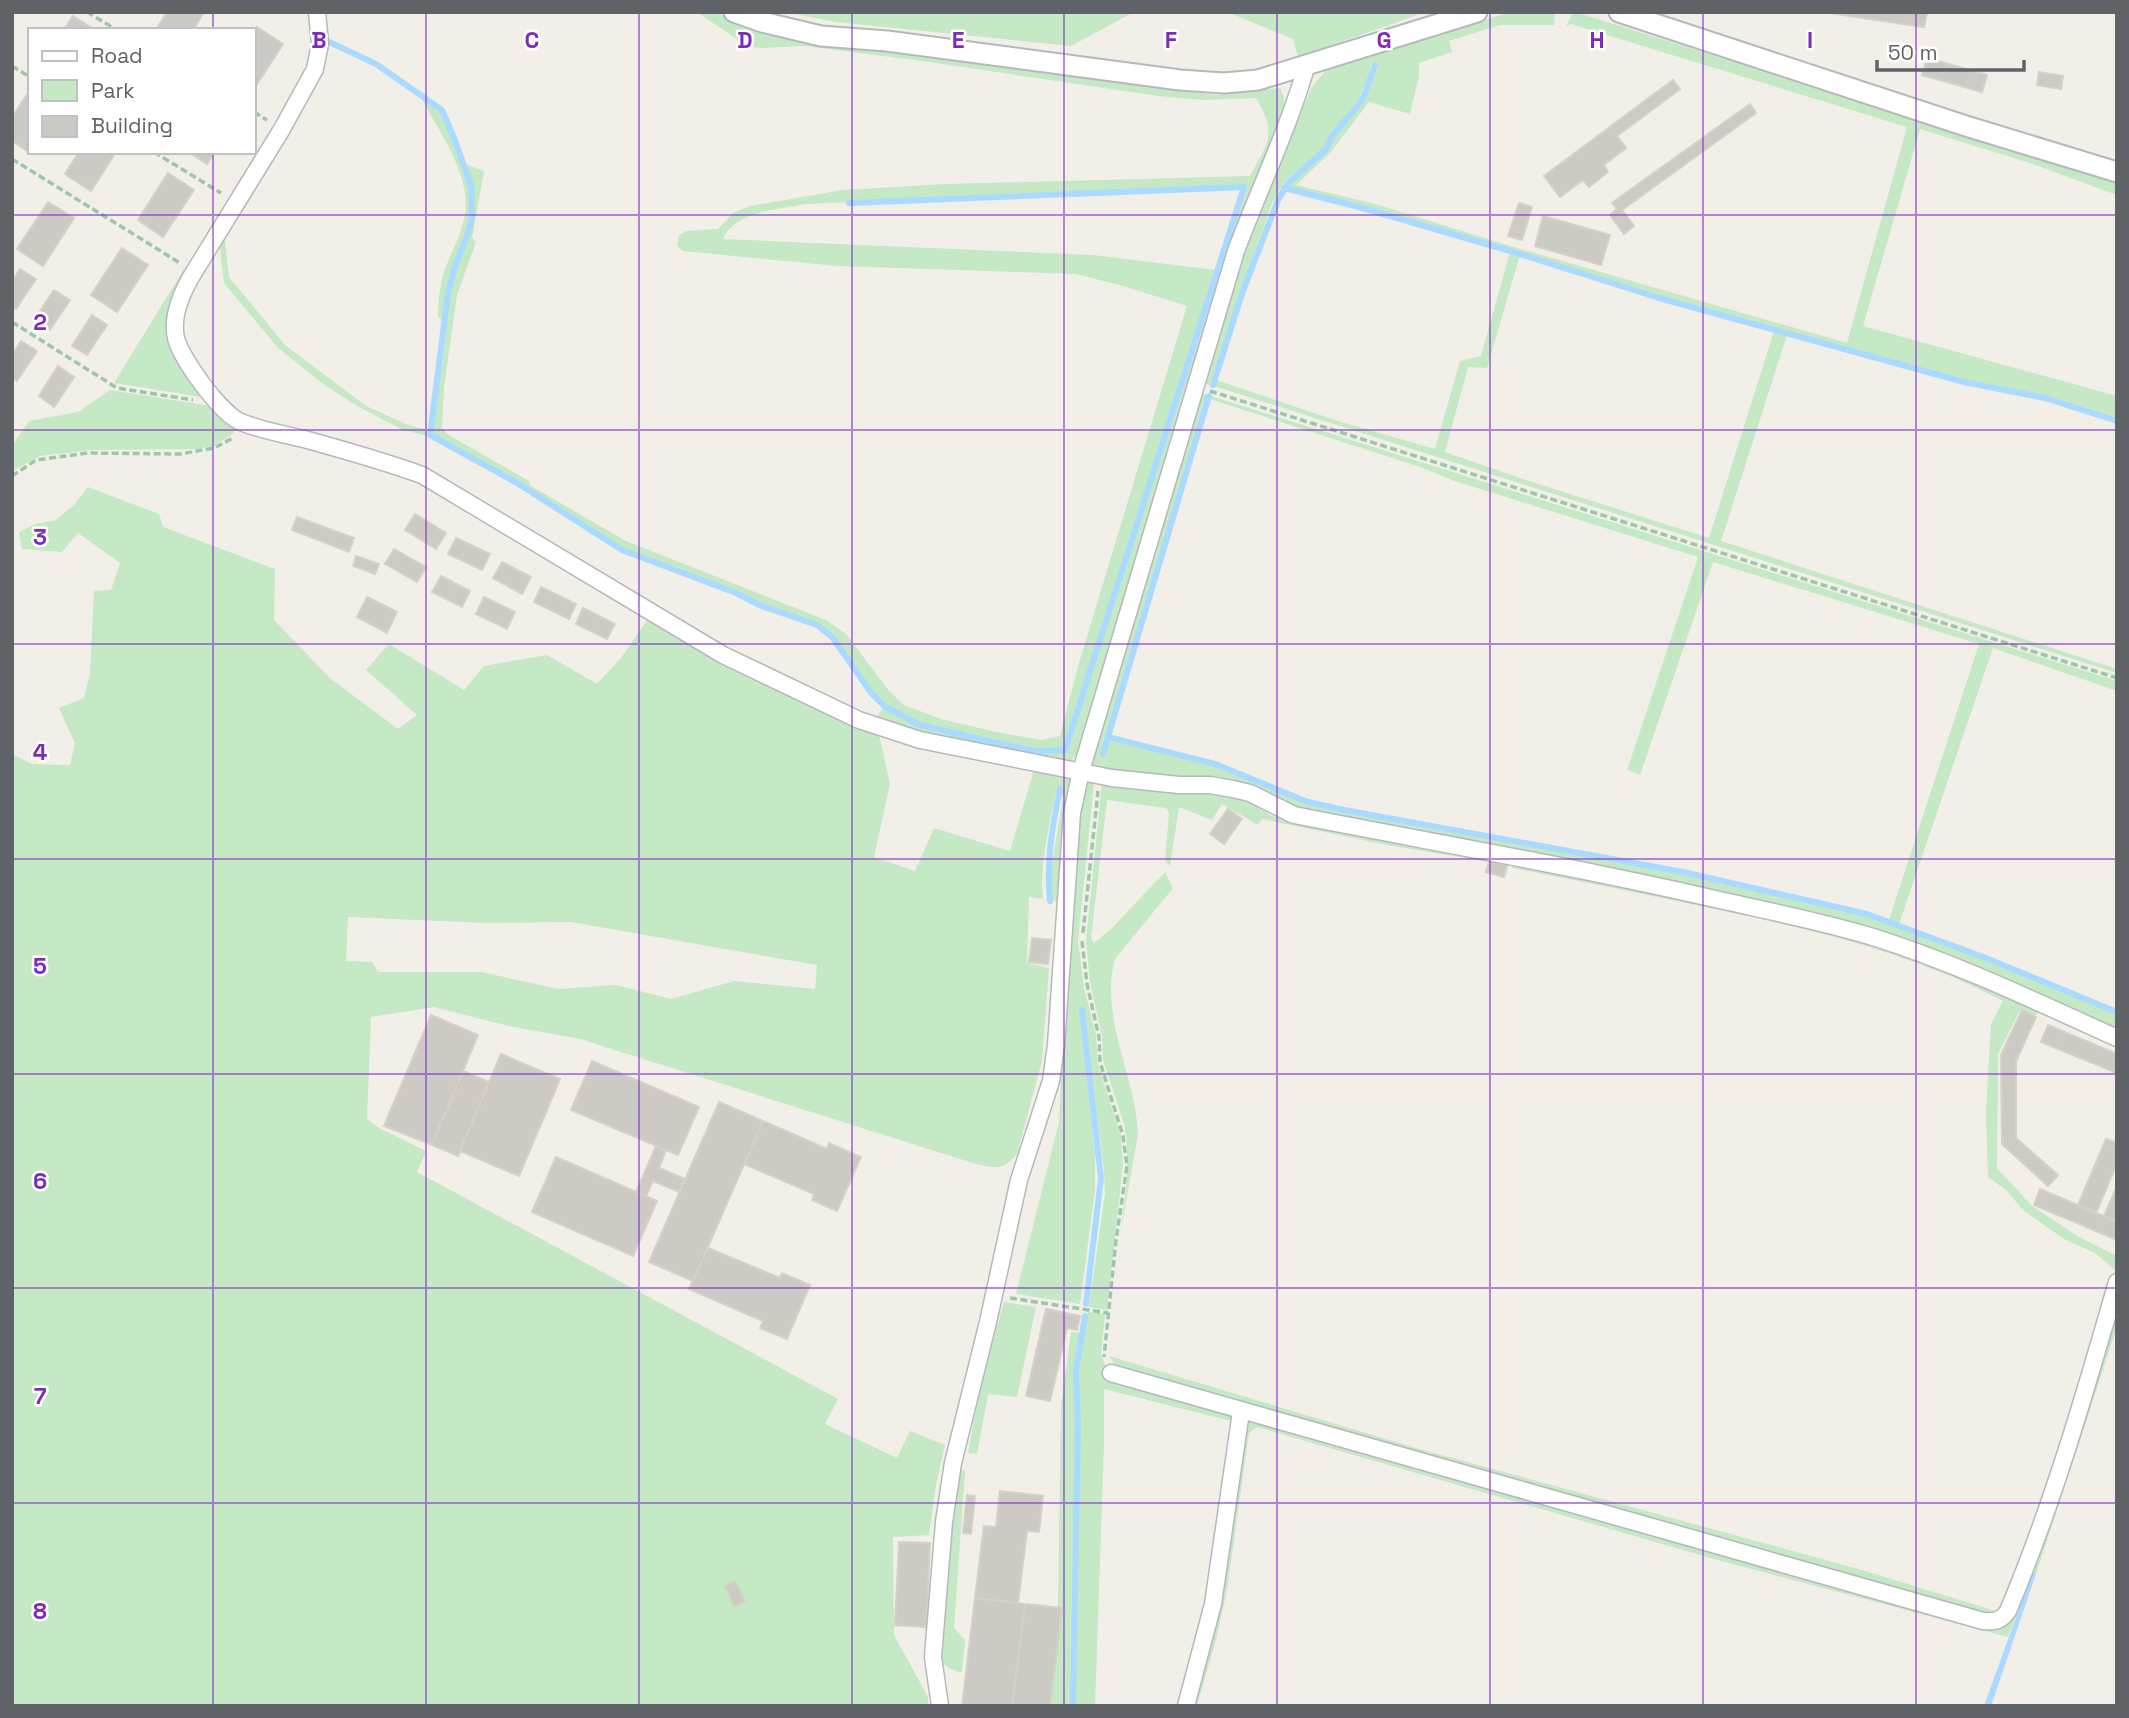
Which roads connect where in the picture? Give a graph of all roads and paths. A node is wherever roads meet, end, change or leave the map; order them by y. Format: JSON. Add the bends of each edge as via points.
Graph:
{"nodes":[{"id":1,"x":87,"y":12,"type":"edge"},
{"id":2,"x":317,"y":12,"type":"edge"},
{"id":3,"x":734,"y":12,"type":"edge"},
{"id":4,"x":1477,"y":12,"type":"edge"},
{"id":5,"x":1619,"y":12,"type":"edge"},
{"id":6,"x":114,"y":28,"type":"edge"},
{"id":7,"x":1307,"y":64,"type":"junction"},
{"id":8,"x":12,"y":66,"type":"edge"},
{"id":9,"x":28,"y":75,"type":"edge"},
{"id":10,"x":158,"y":154,"type":"edge"},
{"id":11,"x":12,"y":159,"type":"edge"},
{"id":12,"x":2117,"y":172,"type":"edge"},
{"id":13,"x":237,"y":202,"type":"junction"},
{"id":14,"x":194,"y":272,"type":"junction"},
{"id":15,"x":12,"y":322,"type":"edge"},
{"id":16,"x":1195,"y":386,"type":"junction"},
{"id":17,"x":218,"y":404,"type":"junction"},
{"id":18,"x":239,"y":422,"type":"junction"},
{"id":19,"x":12,"y":475,"type":"edge"},
{"id":20,"x":2117,"y":678,"type":"edge"},
{"id":21,"x":1081,"y":771,"type":"junction"},
{"id":22,"x":1100,"y":775,"type":"junction"},
{"id":23,"x":2117,"y":1038,"type":"edge"},
{"id":24,"x":2117,"y":1282,"type":"edge"},
{"id":25,"x":993,"y":1295,"type":"junction"},
{"id":26,"x":1108,"y":1312,"type":"junction"},
{"id":27,"x":1111,"y":1373,"type":"joint"},
{"id":28,"x":1241,"y":1412,"type":"junction"},
{"id":29,"x":940,"y":1706,"type":"edge"},
{"id":30,"x":1186,"y":1706,"type":"edge"}],
"edges":[{"from":1,"to":6,"type":"path"},
{"from":2,"to":13,"type":"street","via":[[320,44],[315,69]]},
{"from":3,"to":7,"type":"street","via":[[821,36],[887,40],[1180,80],[1258,80]]},
{"from":4,"to":7,"type":"street"},
{"from":5,"to":12,"type":"street"},
{"from":7,"to":16,"type":"street","via":[[1296,103],[1236,251]]},
{"from":8,"to":9,"type":"path"},
{"from":10,"to":13,"type":"path"},
{"from":11,"to":14,"type":"path"},
{"from":13,"to":14,"type":"street"},
{"from":14,"to":17,"type":"street","via":[[176,315],[176,338]]},
{"from":15,"to":17,"type":"path","via":[[117,388]]},
{"from":16,"to":20,"type":"path"},
{"from":16,"to":21,"type":"street"},
{"from":17,"to":18,"type":"street"},
{"from":18,"to":19,"type":"path","via":[[235,436],[214,448],[180,454],[88,453],[36,460]]},
{"from":18,"to":21,"type":"street","via":[[422,475],[723,655],[859,720],[920,740]]},
{"from":21,"to":22,"type":"street"},
{"from":21,"to":25,"type":"street","via":[[1072,813],[1051,1081],[1019,1180]]},
{"from":22,"to":23,"type":"street","via":[[1233,789],[1294,815],[1669,888],[1824,924],[1918,953]]},
{"from":22,"to":26,"type":"path","via":[[1082,942],[1100,1062],[1117,1112],[1127,1166]]},
{"from":24,"to":28,"type":"street","via":[[2037,1541],[2008,1611],[1995,1622]]},
{"from":25,"to":26,"type":"path"},
{"from":25,"to":29,"type":"street","via":[[953,1463],[944,1522],[933,1657]]},
{"from":26,"to":27,"type":"path","via":[[1104,1357]]},
{"from":27,"to":28,"type":"street"},
{"from":28,"to":30,"type":"street","via":[[1213,1604]]}]}
